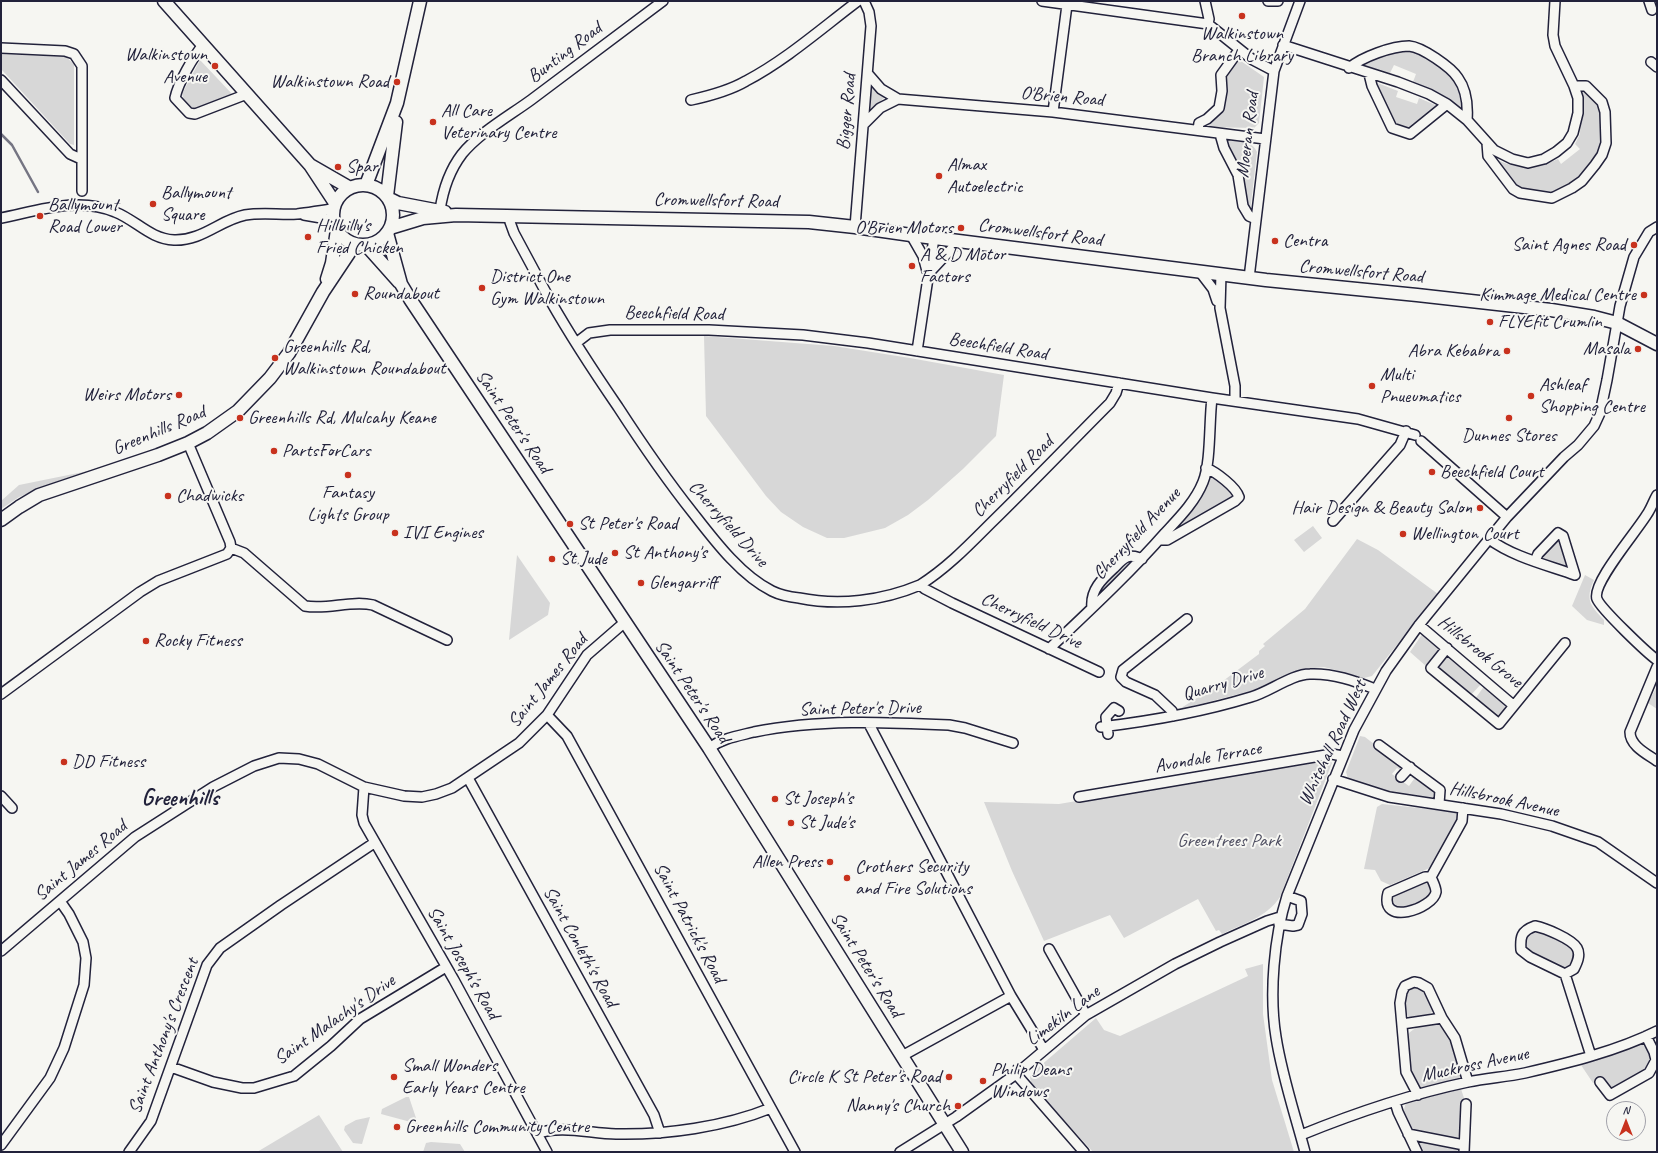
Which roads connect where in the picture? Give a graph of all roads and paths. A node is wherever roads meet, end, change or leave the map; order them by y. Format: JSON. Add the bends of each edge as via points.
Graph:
{"nodes":[{"id":1,"x":164,"y":1,"type":"edge"},
{"id":2,"x":420,"y":1,"type":"edge"},
{"id":3,"x":663,"y":1,"type":"edge"},
{"id":4,"x":858,"y":1,"type":"edge"},
{"id":5,"x":864,"y":1,"type":"edge"},
{"id":6,"x":1042,"y":1,"type":"edge"},
{"id":7,"x":1205,"y":1,"type":"edge"},
{"id":8,"x":1268,"y":1,"type":"edge"},
{"id":9,"x":1278,"y":1,"type":"edge"},
{"id":10,"x":1300,"y":1,"type":"edge"},
{"id":11,"x":1554,"y":1,"type":"edge"},
{"id":12,"x":1067,"y":5,"type":"junction"},
{"id":13,"x":1208,"y":24,"type":"junction"},
{"id":14,"x":203,"y":44,"type":"junction"},
{"id":15,"x":1283,"y":45,"type":"junction"},
{"id":16,"x":1,"y":48,"type":"edge"},
{"id":17,"x":1240,"y":50,"type":"junction"},
{"id":18,"x":1348,"y":68,"type":"junction"},
{"id":19,"x":1274,"y":71,"type":"junction"},
{"id":20,"x":868,"y":74,"type":"junction"},
{"id":21,"x":1369,"y":74,"type":"junction"},
{"id":22,"x":1,"y":80,"type":"edge"},
{"id":23,"x":1574,"y":86,"type":"junction"},
{"id":24,"x":247,"y":94,"type":"junction"},
{"id":25,"x":898,"y":99,"type":"junction"},
{"id":26,"x":690,"y":100,"type":"dead end"},
{"id":27,"x":397,"y":103,"type":"junction"},
{"id":28,"x":1447,"y":104,"type":"junction"},
{"id":29,"x":1053,"y":112,"type":"junction"},
{"id":30,"x":1467,"y":120,"type":"junction"},
{"id":31,"x":864,"y":124,"type":"junction"},
{"id":32,"x":1198,"y":130,"type":"junction"},
{"id":33,"x":1220,"y":134,"type":"junction"},
{"id":34,"x":1265,"y":139,"type":"junction"},
{"id":35,"x":1487,"y":142,"type":"junction"},
{"id":36,"x":81,"y":159,"type":"junction"},
{"id":37,"x":310,"y":165,"type":"junction"},
{"id":38,"x":366,"y":185,"type":"junction"},
{"id":39,"x":350,"y":188,"type":"junction"},
{"id":40,"x":82,"y":191,"type":"dead end"},
{"id":41,"x":387,"y":197,"type":"junction"},
{"id":42,"x":440,"y":210,"type":"junction"},
{"id":43,"x":456,"y":215,"type":"junction"},
{"id":44,"x":335,"y":216,"type":"junction"},
{"id":45,"x":510,"y":216,"type":"junction"},
{"id":46,"x":1,"y":218,"type":"edge"},
{"id":47,"x":1256,"y":219,"type":"junction"},
{"id":48,"x":855,"y":226,"type":"junction"},
{"id":49,"x":1657,"y":227,"type":"edge"},
{"id":50,"x":388,"y":231,"type":"junction"},
{"id":51,"x":911,"y":235,"type":"junction"},
{"id":52,"x":934,"y":238,"type":"junction"},
{"id":53,"x":959,"y":241,"type":"junction"},
{"id":54,"x":361,"y":244,"type":"junction"},
{"id":55,"x":1200,"y":272,"type":"junction"},
{"id":56,"x":928,"y":274,"type":"junction"},
{"id":57,"x":1221,"y":274,"type":"junction"},
{"id":58,"x":1249,"y":278,"type":"junction"},
{"id":59,"x":402,"y":284,"type":"junction"},
{"id":60,"x":323,"y":292,"type":"junction"},
{"id":61,"x":1220,"y":308,"type":"junction"},
{"id":62,"x":1617,"y":323,"type":"junction"},
{"id":63,"x":576,"y":342,"type":"junction"},
{"id":64,"x":1657,"y":344,"type":"edge"},
{"id":65,"x":917,"y":351,"type":"junction"},
{"id":66,"x":1119,"y":383,"type":"junction"},
{"id":67,"x":1212,"y":398,"type":"junction"},
{"id":68,"x":1235,"y":400,"type":"junction"},
{"id":69,"x":1414,"y":436,"type":"junction"},
{"id":70,"x":188,"y":443,"type":"junction"},
{"id":71,"x":1206,"y":468,"type":"junction"},
{"id":72,"x":1657,"y":495,"type":"edge"},
{"id":73,"x":1507,"y":517,"type":"junction"},
{"id":74,"x":1,"y":520,"type":"edge"},
{"id":75,"x":1334,"y":520,"type":"dead end"},
{"id":76,"x":1489,"y":539,"type":"junction"},
{"id":77,"x":1160,"y":540,"type":"junction"},
{"id":78,"x":231,"y":548,"type":"junction"},
{"id":79,"x":1142,"y":559,"type":"junction"},
{"id":80,"x":1535,"y":561,"type":"junction"},
{"id":81,"x":920,"y":585,"type":"junction"},
{"id":82,"x":1092,"y":608,"type":"junction"},
{"id":83,"x":1187,"y":619,"type":"dead end"},
{"id":84,"x":625,"y":622,"type":"junction"},
{"id":85,"x":1419,"y":625,"type":"junction"},
{"id":86,"x":447,"y":640,"type":"dead end"},
{"id":87,"x":1565,"y":643,"type":"dead end"},
{"id":88,"x":1447,"y":648,"type":"junction"},
{"id":89,"x":1049,"y":649,"type":"junction"},
{"id":90,"x":1657,"y":660,"type":"edge"},
{"id":91,"x":1657,"y":667,"type":"edge"},
{"id":92,"x":1099,"y":672,"type":"dead end"},
{"id":93,"x":1375,"y":689,"type":"junction"},
{"id":94,"x":1,"y":694,"type":"edge"},
{"id":95,"x":1513,"y":705,"type":"junction"},
{"id":96,"x":1119,"y":712,"type":"dead end"},
{"id":97,"x":547,"y":715,"type":"junction"},
{"id":98,"x":1173,"y":716,"type":"junction"},
{"id":99,"x":869,"y":724,"type":"junction"},
{"id":100,"x":1013,"y":743,"type":"dead end"},
{"id":101,"x":1379,"y":745,"type":"dead end"},
{"id":102,"x":709,"y":748,"type":"junction"},
{"id":103,"x":1342,"y":756,"type":"junction"},
{"id":104,"x":1657,"y":761,"type":"edge"},
{"id":105,"x":1410,"y":768,"type":"junction"},
{"id":106,"x":1402,"y":777,"type":"dead end"},
{"id":107,"x":468,"y":778,"type":"junction"},
{"id":108,"x":1333,"y":779,"type":"junction"},
{"id":109,"x":364,"y":788,"type":"junction"},
{"id":110,"x":1,"y":796,"type":"edge"},
{"id":111,"x":1080,"y":797,"type":"dead end"},
{"id":112,"x":1439,"y":804,"type":"junction"},
{"id":113,"x":12,"y":808,"type":"dead end"},
{"id":114,"x":1463,"y":808,"type":"junction"},
{"id":115,"x":374,"y":843,"type":"junction"},
{"id":116,"x":1431,"y":877,"type":"junction"},
{"id":117,"x":1657,"y":883,"type":"edge"},
{"id":118,"x":1287,"y":896,"type":"junction"},
{"id":119,"x":60,"y":901,"type":"junction"},
{"id":120,"x":1279,"y":920,"type":"junction"},
{"id":121,"x":2,"y":947,"type":"edge"},
{"id":122,"x":1049,"y":949,"type":"dead end"},
{"id":123,"x":446,"y":967,"type":"junction"},
{"id":124,"x":1565,"y":974,"type":"junction"},
{"id":125,"x":1011,"y":996,"type":"junction"},
{"id":126,"x":1086,"y":1015,"type":"junction"},
{"id":127,"x":1442,"y":1018,"type":"junction"},
{"id":128,"x":1402,"y":1024,"type":"junction"},
{"id":129,"x":1657,"y":1031,"type":"edge"},
{"id":130,"x":1646,"y":1036,"type":"junction"},
{"id":131,"x":1044,"y":1050,"type":"junction"},
{"id":132,"x":902,"y":1056,"type":"junction"},
{"id":133,"x":1591,"y":1056,"type":"junction"},
{"id":134,"x":170,"y":1067,"type":"junction"},
{"id":135,"x":1016,"y":1074,"type":"junction"},
{"id":136,"x":1468,"y":1082,"type":"junction"},
{"id":137,"x":1600,"y":1082,"type":"dead end"},
{"id":138,"x":1418,"y":1095,"type":"junction"},
{"id":139,"x":1395,"y":1102,"type":"junction"},
{"id":140,"x":1466,"y":1104,"type":"dead end"},
{"id":141,"x":771,"y":1108,"type":"junction"},
{"id":142,"x":944,"y":1125,"type":"junction"},
{"id":143,"x":538,"y":1133,"type":"junction"},
{"id":144,"x":660,"y":1133,"type":"junction"},
{"id":145,"x":1408,"y":1134,"type":"junction"},
{"id":146,"x":1301,"y":1135,"type":"junction"},
{"id":147,"x":1,"y":1145,"type":"edge"},
{"id":148,"x":1464,"y":1148,"type":"edge"},
{"id":149,"x":129,"y":1152,"type":"edge"},
{"id":150,"x":547,"y":1152,"type":"edge"},
{"id":151,"x":795,"y":1152,"type":"edge"},
{"id":152,"x":900,"y":1152,"type":"edge"},
{"id":153,"x":962,"y":1152,"type":"edge"},
{"id":154,"x":1084,"y":1152,"type":"edge"},
{"id":155,"x":1305,"y":1152,"type":"edge"},
{"id":156,"x":1417,"y":1152,"type":"edge"}],
"edges":[{"from":1,"to":14,"type":"main road"},
{"from":2,"to":27,"type":"main road"},
{"from":3,"to":42,"type":"street","name":"Bunting Road","via":[[466,149],[448,177]]},
{"from":4,"to":26,"type":"street","via":[[745,82]]},
{"from":5,"to":20,"type":"street","name":"Bigger Road","via":[[871,26]]},
{"from":6,"to":12,"type":"street"},
{"from":7,"to":13,"type":"street"},
{"from":8,"to":9,"type":"street"},
{"from":10,"to":15,"type":"street","name":"Moeran Road"},
{"from":11,"to":23,"type":"street","via":[[1555,46]]},
{"from":12,"to":13,"type":"street"},
{"from":12,"to":29,"type":"street"},
{"from":13,"to":17,"type":"street"},
{"from":14,"to":24,"type":"main road"},
{"from":14,"to":24,"type":"street","via":[[177,91],[176,98],[185,110],[189,114],[195,114]]},
{"from":15,"to":18,"type":"street"},
{"from":15,"to":19,"type":"street","name":"Moeran Road"},
{"from":16,"to":36,"type":"street","via":[[65,51],[74,54],[82,66]]},
{"from":17,"to":19,"type":"street"},
{"from":17,"to":32,"type":"street","via":[[1221,75],[1219,108],[1208,119],[1199,123]]},
{"from":18,"to":21,"type":"street"},
{"from":18,"to":30,"type":"street","via":[[1393,48],[1417,48],[1428,53],[1458,77],[1465,96]]},
{"from":19,"to":34,"type":"street","name":"Moeran Road"},
{"from":20,"to":25,"type":"street","via":[[881,89]]},
{"from":20,"to":31,"type":"street","name":"Bigger Road"},
{"from":21,"to":28,"type":"street","via":[[1429,94]]},
{"from":21,"to":28,"type":"street","via":[[1392,128],[1410,134]]},
{"from":22,"to":36,"type":"street","via":[[70,154]]},
{"from":23,"to":35,"type":"street","via":[[1578,98],[1578,114],[1573,133],[1556,152],[1544,159],[1528,163],[1494,150]]},
{"from":23,"to":35,"type":"street","via":[[1586,86],[1602,102],[1605,112],[1606,143],[1595,165],[1582,181],[1572,188],[1552,198],[1537,197],[1513,189],[1488,156]]},
{"from":24,"to":37,"type":"main road"},
{"from":25,"to":29,"type":"street","name":"O'Brien Road"},
{"from":25,"to":31,"type":"street","via":[[880,108]]},
{"from":27,"to":38,"type":"main road"},
{"from":27,"to":41,"type":"main road"},
{"from":28,"to":30,"type":"street"},
{"from":29,"to":32,"type":"street","name":"O'Brien Road"},
{"from":30,"to":35,"type":"street"},
{"from":31,"to":48,"type":"street","name":"Bigger Road"},
{"from":32,"to":33,"type":"street","name":"O'Brien Road"},
{"from":33,"to":34,"type":"street","name":"O'Brien Road"},
{"from":33,"to":47,"type":"street","via":[[1238,175],[1244,206],[1249,216]]},
{"from":34,"to":47,"type":"street","name":"Moeran Road"},
{"from":36,"to":40,"type":"street"},
{"from":37,"to":39,"type":"main road"},
{"from":37,"to":44,"type":"main road"},
{"from":38,"to":39,"type":"main road"},
{"from":38,"to":41,"type":"main road","via":[[380,190]]},
{"from":39,"to":44,"type":"main road","via":[[344,192]]},
{"from":41,"to":42,"type":"main road","name":"Cromwellsfort Road","via":[[398,203]]},
{"from":41,"to":50,"type":"main road","via":[[393,213]]},
{"from":42,"to":43,"type":"main road","name":"Cromwellsfort Road"},
{"from":43,"to":45,"type":"main road","name":"Cromwellsfort Road"},
{"from":43,"to":50,"type":"main road","name":"Cromwellsfort Road","via":[[423,218]]},
{"from":44,"to":46,"type":"street","via":[[246,215],[198,236],[178,240],[154,236],[116,212],[93,206],[64,206]]},
{"from":44,"to":54,"type":"main road","via":[[342,236]]},
{"from":44,"to":60,"type":"main road","name":"Greenhills Road","via":[[332,263]]},
{"from":45,"to":48,"type":"main road","name":"Cromwellsfort Road","via":[[792,221]]},
{"from":45,"to":63,"type":"street","name":"Cherryfield Drive","via":[[514,233]]},
{"from":47,"to":58,"type":"street","name":"Moeran Road"},
{"from":48,"to":51,"type":"main road","name":"Cromwellsfort Road"},
{"from":49,"to":62,"type":"street","via":[[1649,232],[1634,257]]},
{"from":50,"to":54,"type":"main road","via":[[381,239]]},
{"from":50,"to":59,"type":"main road","name":"Saint Peter's Road"},
{"from":51,"to":52,"type":"main road","name":"Cromwellsfort Road"},
{"from":51,"to":56,"type":"street","via":[[924,256]]},
{"from":52,"to":53,"type":"main road","name":"Cromwellsfort Road"},
{"from":52,"to":56,"type":"street"},
{"from":53,"to":55,"type":"main road","name":"Cromwellsfort Road"},
{"from":53,"to":56,"type":"street"},
{"from":54,"to":59,"type":"main road","name":"Saint Peter's Road"},
{"from":54,"to":60,"type":"main road","name":"Greenhills Road"},
{"from":55,"to":57,"type":"main road","name":"Cromwellsfort Road"},
{"from":55,"to":61,"type":"street","via":[[1214,289]]},
{"from":56,"to":65,"type":"street"},
{"from":57,"to":58,"type":"main road","name":"Cromwellsfort Road"},
{"from":57,"to":61,"type":"street"},
{"from":58,"to":62,"type":"main road","name":"Cromwellsfort Road","via":[[1551,310]]},
{"from":59,"to":84,"type":"main road","name":"Saint Peter's Road","via":[[412,304]]},
{"from":60,"to":70,"type":"main road","name":"Greenhills Road","via":[[289,353],[270,378],[251,399],[224,422]]},
{"from":61,"to":68,"type":"street","via":[[1235,386]]},
{"from":62,"to":64,"type":"main road","name":"Cromwellsfort Road"},
{"from":62,"to":73,"type":"street","name":"Whitehall Road West","via":[[1600,412],[1594,426],[1578,446],[1564,457]]},
{"from":63,"to":65,"type":"street","name":"Beechfield Road","via":[[589,333],[610,330],[710,330],[804,335]]},
{"from":63,"to":81,"type":"street","name":"Cherryfield Drive","via":[[655,464],[707,531],[740,568],[758,583],[773,592],[788,596],[837,602],[869,600]]},
{"from":65,"to":66,"type":"street","name":"Beechfield Road"},
{"from":66,"to":67,"type":"street","name":"Beechfield Road"},
{"from":66,"to":81,"type":"street","name":"Cherryfield Road","via":[[1110,403],[1042,473],[960,554]]},
{"from":67,"to":68,"type":"street","name":"Beechfield Road"},
{"from":67,"to":71,"type":"street","name":"Cherryfield Avenue"},
{"from":68,"to":69,"type":"street","name":"Beechfield Road","via":[[1358,419]]},
{"from":69,"to":73,"type":"street"},
{"from":69,"to":75,"type":"street","via":[[1400,445]]},
{"from":70,"to":74,"type":"main road","name":"Greenhills Road","via":[[158,456],[39,495]]},
{"from":70,"to":78,"type":"street"},
{"from":71,"to":77,"type":"street","name":"Cherryfield Avenue","via":[[1204,481],[1195,498]]},
{"from":71,"to":77,"type":"street","via":[[1238,493],[1239,497],[1235,502],[1167,540]]},
{"from":72,"to":90,"type":"street","via":[[1596,590],[1597,599],[1609,614]]},
{"from":73,"to":76,"type":"street","name":"Whitehall Road West"},
{"from":76,"to":80,"type":"street"},
{"from":76,"to":85,"type":"street","name":"Whitehall Road West"},
{"from":77,"to":79,"type":"street","name":"Cherryfield Avenue"},
{"from":78,"to":86,"type":"street","via":[[244,554],[305,606],[362,603],[373,605]]},
{"from":78,"to":94,"type":"street","via":[[227,554],[140,592]]},
{"from":79,"to":82,"type":"street","name":"Cherryfield Avenue"},
{"from":79,"to":82,"type":"street","via":[[1135,556],[1126,558],[1102,579],[1094,592]]},
{"from":80,"to":80,"type":"street","via":[[1538,554],[1558,534],[1563,536],[1575,575]]},
{"from":81,"to":89,"type":"street","name":"Cherryfield Drive"},
{"from":82,"to":89,"type":"street","name":"Cherryfield Avenue"},
{"from":83,"to":98,"type":"street","via":[[1124,670],[1121,677],[1126,682],[1156,695],[1172,711]]},
{"from":84,"to":97,"type":"street","name":"Saint James Road","via":[[587,655]]},
{"from":84,"to":102,"type":"main road","name":"Saint Peter's Road"},
{"from":85,"to":88,"type":"street","name":"Hillsbrook Grove"},
{"from":85,"to":93,"type":"street","name":"Whitehall Road West"},
{"from":87,"to":95,"type":"street","name":"Hillsbrook Grove"},
{"from":88,"to":95,"type":"street","name":"Hillsbrook Grove"},
{"from":88,"to":95,"type":"street","via":[[1431,668],[1499,724]]},
{"from":89,"to":92,"type":"street","name":"Cherryfield Drive"},
{"from":91,"to":104,"type":"street","via":[[1630,732],[1632,741],[1642,752]]},
{"from":93,"to":98,"type":"street","name":"Quarry Drive","via":[[1332,675],[1309,674],[1253,697]]},
{"from":93,"to":103,"type":"street","name":"Whitehall Road West"},
{"from":96,"to":98,"type":"street","name":"Quarry Drive","via":[[1114,708],[1106,717],[1105,729]]},
{"from":97,"to":107,"type":"street","name":"Saint James Road","via":[[519,743]]},
{"from":97,"to":141,"type":"street","name":"Saint Patrick's Road","via":[[570,743]]},
{"from":99,"to":100,"type":"street","name":"Saint Peter's Drive","via":[[966,728]]},
{"from":99,"to":102,"type":"street","name":"Saint Peter's Drive","via":[[814,724],[765,730],[725,739]]},
{"from":99,"to":125,"type":"street"},
{"from":101,"to":105,"type":"street"},
{"from":102,"to":132,"type":"main road","name":"Saint Peter's Road"},
{"from":103,"to":108,"type":"street","name":"Whitehall Road West"},
{"from":103,"to":111,"type":"street","name":"Avondale Terrace","via":[[1332,754]]},
{"from":105,"to":106,"type":"street"},
{"from":105,"to":112,"type":"street","via":[[1440,790]]},
{"from":107,"to":109,"type":"street","name":"Saint James Road","via":[[452,788],[422,797]]},
{"from":107,"to":144,"type":"street","name":"Saint Conleth's Road","via":[[654,1115]]},
{"from":108,"to":112,"type":"street","name":"Hillsbrook Avenue","via":[[1377,794]]},
{"from":108,"to":118,"type":"street","name":"Whitehall Road West"},
{"from":109,"to":115,"type":"street","name":"Saint Joseph's Road","via":[[362,815]]},
{"from":109,"to":119,"type":"street","name":"Saint James Road","via":[[318,764],[299,759],[279,758],[254,766],[169,813],[135,837]]},
{"from":110,"to":113,"type":"street"},
{"from":112,"to":114,"type":"street","name":"Hillsbrook Avenue"},
{"from":114,"to":116,"type":"street","via":[[1462,821]]},
{"from":114,"to":117,"type":"street","name":"Hillsbrook Avenue","via":[[1552,826],[1598,842]]},
{"from":115,"to":123,"type":"street","name":"Saint Joseph's Road"},
{"from":115,"to":134,"type":"street","name":"Saint Anthony's Crescent","via":[[220,948],[207,965]]},
{"from":116,"to":116,"type":"street","via":[[1436,893],[1429,903],[1402,913],[1391,910],[1387,905],[1388,893],[1426,876]]},
{"from":118,"to":120,"type":"street","name":"Whitehall Road West"},
{"from":118,"to":120,"type":"street","via":[[1301,901],[1302,914],[1298,925],[1293,926]]},
{"from":119,"to":121,"type":"street","name":"Saint James Road"},
{"from":119,"to":147,"type":"street","via":[[83,942],[86,958],[84,985],[64,1048],[50,1078]]},
{"from":120,"to":126,"type":"street","name":"Limekiln Lane","via":[[1267,921],[1220,942]]},
{"from":120,"to":146,"type":"street","name":"Whitehall Road West","via":[[1273,992],[1274,1018],[1281,1061]]},
{"from":122,"to":126,"type":"street"},
{"from":123,"to":134,"type":"street","name":"Saint Malachy's Drive","via":[[360,1019],[294,1076],[254,1088],[242,1088],[213,1082]]},
{"from":123,"to":143,"type":"street","name":"Saint Joseph's Road"},
{"from":124,"to":124,"type":"street","via":[[1521,950],[1520,940],[1524,932],[1535,926],[1544,928],[1577,948],[1579,958],[1574,970]]},
{"from":124,"to":133,"type":"street"},
{"from":125,"to":131,"type":"street"},
{"from":125,"to":132,"type":"street"},
{"from":126,"to":131,"type":"street","name":"Limekiln Lane"},
{"from":127,"to":128,"type":"street"},
{"from":127,"to":128,"type":"street","via":[[1428,988],[1414,982],[1405,986],[1402,992]]},
{"from":127,"to":136,"type":"street","via":[[1454,1038]]},
{"from":128,"to":138,"type":"street","via":[[1406,1072]]},
{"from":129,"to":130,"type":"street","name":"Muckross Avenue"},
{"from":130,"to":133,"type":"street","name":"Muckross Avenue"},
{"from":130,"to":137,"type":"street","via":[[1656,1060],[1649,1072],[1610,1095]]},
{"from":131,"to":135,"type":"street","name":"Limekiln Lane"},
{"from":132,"to":142,"type":"main road","name":"Saint Peter's Road"},
{"from":133,"to":136,"type":"street","name":"Muckross Avenue","via":[[1524,1073]]},
{"from":134,"to":149,"type":"street","name":"Saint Anthony's Crescent","via":[[151,1121]]},
{"from":135,"to":142,"type":"street","name":"Limekiln Lane"},
{"from":135,"to":154,"type":"street"},
{"from":136,"to":138,"type":"street","name":"Muckross Avenue"},
{"from":138,"to":139,"type":"street","name":"Muckross Avenue"},
{"from":139,"to":145,"type":"street"},
{"from":139,"to":146,"type":"street","name":"Muckross Avenue"},
{"from":140,"to":148,"type":"street"},
{"from":141,"to":144,"type":"street","via":[[719,1124]]},
{"from":141,"to":151,"type":"street","name":"Saint Patrick's Road"},
{"from":142,"to":152,"type":"street","name":"Limekiln Lane"},
{"from":142,"to":153,"type":"main road","name":"Saint Peter's Road"},
{"from":143,"to":144,"type":"street","via":[[556,1130],[615,1134]]},
{"from":143,"to":150,"type":"street","name":"Saint Joseph's Road"},
{"from":145,"to":148,"type":"street"},
{"from":145,"to":156,"type":"street"},
{"from":146,"to":155,"type":"street","name":"Whitehall Road West"}]}
